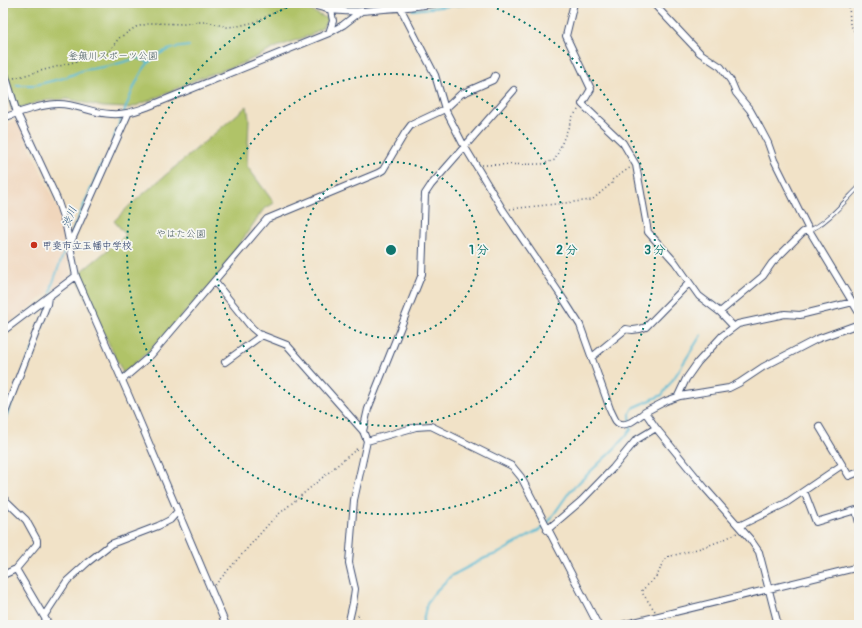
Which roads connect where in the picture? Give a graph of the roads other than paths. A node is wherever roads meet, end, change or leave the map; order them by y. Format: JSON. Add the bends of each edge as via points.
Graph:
{"nodes":[{"id":1,"x":308,"y":3,"type":"edge"},
{"id":2,"x":437,"y":3,"type":"edge"},
{"id":3,"x":574,"y":3,"type":"edge"},
{"id":4,"x":653,"y":3,"type":"edge"},
{"id":5,"x":400,"y":6,"type":"edge"},
{"id":6,"x":331,"y":10,"type":"junction"},
{"id":7,"x":360,"y":12,"type":"junction"},
{"id":8,"x":329,"y":33,"type":"junction"},
{"id":9,"x":3,"y":67,"type":"edge"},
{"id":10,"x":495,"y":76,"type":"dead end"},
{"id":11,"x":514,"y":90,"type":"dead end"},
{"id":12,"x":445,"y":108,"type":"junction"},
{"id":13,"x":18,"y":113,"type":"junction"},
{"id":14,"x":128,"y":114,"type":"junction"},
{"id":15,"x":3,"y":118,"type":"edge"},
{"id":16,"x":464,"y":148,"type":"junction"},
{"id":17,"x":859,"y":184,"type":"edge"},
{"id":18,"x":809,"y":230,"type":"junction"},
{"id":19,"x":70,"y":244,"type":"junction"},
{"id":20,"x":76,"y":276,"type":"junction"},
{"id":21,"x":214,"y":281,"type":"junction"},
{"id":22,"x":689,"y":283,"type":"junction"},
{"id":23,"x":48,"y":297,"type":"junction"},
{"id":24,"x":853,"y":302,"type":"junction"},
{"id":25,"x":720,"y":312,"type":"junction"},
{"id":26,"x":859,"y":313,"type":"edge"},
{"id":27,"x":859,"y":324,"type":"edge"},
{"id":28,"x":734,"y":326,"type":"junction"},
{"id":29,"x":3,"y":331,"type":"edge"},
{"id":30,"x":262,"y":335,"type":"junction"},
{"id":31,"x":592,"y":356,"type":"junction"},
{"id":32,"x":225,"y":362,"type":"dead end"},
{"id":33,"x":122,"y":380,"type":"junction"},
{"id":34,"x":678,"y":396,"type":"junction"},
{"id":35,"x":645,"y":412,"type":"junction"},
{"id":36,"x":3,"y":418,"type":"edge"},
{"id":37,"x":819,"y":426,"type":"dead end"},
{"id":38,"x":656,"y":428,"type":"junction"},
{"id":39,"x":363,"y":431,"type":"junction"},
{"id":40,"x":368,"y":441,"type":"junction"},
{"id":41,"x":842,"y":465,"type":"junction"},
{"id":42,"x":859,"y":472,"type":"edge"},
{"id":43,"x":804,"y":491,"type":"junction"},
{"id":44,"x":3,"y":498,"type":"edge"},
{"id":45,"x":178,"y":512,"type":"junction"},
{"id":46,"x":859,"y":523,"type":"edge"},
{"id":47,"x":741,"y":528,"type":"junction"},
{"id":48,"x":547,"y":530,"type":"junction"},
{"id":49,"x":859,"y":567,"type":"edge"},
{"id":50,"x":16,"y":569,"type":"junction"},
{"id":51,"x":3,"y":575,"type":"edge"},
{"id":52,"x":768,"y":589,"type":"junction"},
{"id":53,"x":44,"y":616,"type":"junction"},
{"id":54,"x":49,"y":625,"type":"edge"},
{"id":55,"x":226,"y":625,"type":"edge"},
{"id":56,"x":348,"y":625,"type":"edge"},
{"id":57,"x":598,"y":625,"type":"edge"},
{"id":58,"x":622,"y":625,"type":"edge"},
{"id":59,"x":778,"y":625,"type":"edge"}],
"edges":[{"from":1,"to":6,"type":"street"},
{"from":2,"to":5,"type":"street"},
{"from":3,"to":22,"type":"street","via":[[566,36],[591,89],[582,104],[623,143],[635,164],[648,232],[675,262]]},
{"from":4,"to":18,"type":"street","via":[[700,53],[721,67],[731,81],[768,143]]},
{"from":5,"to":7,"type":"street"},
{"from":5,"to":12,"type":"street","via":[[435,75]]},
{"from":6,"to":7,"type":"street"},
{"from":6,"to":8,"type":"street","via":[[333,22]]},
{"from":7,"to":8,"type":"street"},
{"from":8,"to":14,"type":"street"},
{"from":9,"to":13,"type":"street"},
{"from":10,"to":12,"type":"street","via":[[493,80],[461,94]]},
{"from":11,"to":16,"type":"street"},
{"from":12,"to":16,"type":"street"},
{"from":12,"to":21,"type":"street","via":[[411,124],[383,170],[267,219]]},
{"from":13,"to":14,"type":"street","via":[[58,104],[110,114]]},
{"from":13,"to":15,"type":"street"},
{"from":13,"to":19,"type":"street","via":[[57,199]]},
{"from":14,"to":19,"type":"street"},
{"from":16,"to":31,"type":"street","via":[[576,318]]},
{"from":16,"to":39,"type":"street","via":[[426,194],[422,274],[368,409]]},
{"from":17,"to":18,"type":"lane","via":[[822,224]]},
{"from":18,"to":24,"type":"street"},
{"from":18,"to":25,"type":"street","via":[[803,232],[772,263],[763,276]]},
{"from":19,"to":20,"type":"street"},
{"from":20,"to":23,"type":"street"},
{"from":20,"to":33,"type":"street"},
{"from":21,"to":30,"type":"street","via":[[252,328]]},
{"from":21,"to":33,"type":"street","via":[[151,355]]},
{"from":22,"to":25,"type":"street","via":[[699,296]]},
{"from":22,"to":31,"type":"street","via":[[646,328],[631,331],[626,329]]},
{"from":23,"to":29,"type":"street"},
{"from":23,"to":36,"type":"street"},
{"from":24,"to":26,"type":"street"},
{"from":24,"to":28,"type":"street","via":[[800,315],[785,314]]},
{"from":25,"to":28,"type":"street"},
{"from":27,"to":34,"type":"street","via":[[817,339],[729,388]]},
{"from":28,"to":34,"type":"street","via":[[698,362]]},
{"from":30,"to":32,"type":"street"},
{"from":30,"to":39,"type":"street","via":[[287,345]]},
{"from":31,"to":35,"type":"street","via":[[616,421],[628,424]]},
{"from":33,"to":45,"type":"street"},
{"from":34,"to":35,"type":"street"},
{"from":35,"to":38,"type":"street"},
{"from":37,"to":41,"type":"street"},
{"from":38,"to":47,"type":"street"},
{"from":38,"to":48,"type":"street","via":[[636,440],[608,474]]},
{"from":39,"to":40,"type":"street"},
{"from":40,"to":48,"type":"street","via":[[420,426],[432,426],[512,466],[521,477]]},
{"from":40,"to":56,"type":"street","via":[[354,500],[349,563],[355,589]]},
{"from":41,"to":42,"type":"street","via":[[849,476]]},
{"from":41,"to":43,"type":"street"},
{"from":43,"to":46,"type":"street","via":[[816,522],[856,510]]},
{"from":43,"to":47,"type":"street"},
{"from":44,"to":50,"type":"street","via":[[26,520],[37,540]]},
{"from":45,"to":53,"type":"street","via":[[158,526],[111,544],[67,582]]},
{"from":45,"to":55,"type":"street"},
{"from":47,"to":52,"type":"street","via":[[759,552]]},
{"from":48,"to":57,"type":"street"},
{"from":49,"to":52,"type":"street"},
{"from":50,"to":51,"type":"street"},
{"from":50,"to":53,"type":"street"},
{"from":52,"to":58,"type":"street"},
{"from":52,"to":59,"type":"street"},
{"from":53,"to":54,"type":"street"}]}
